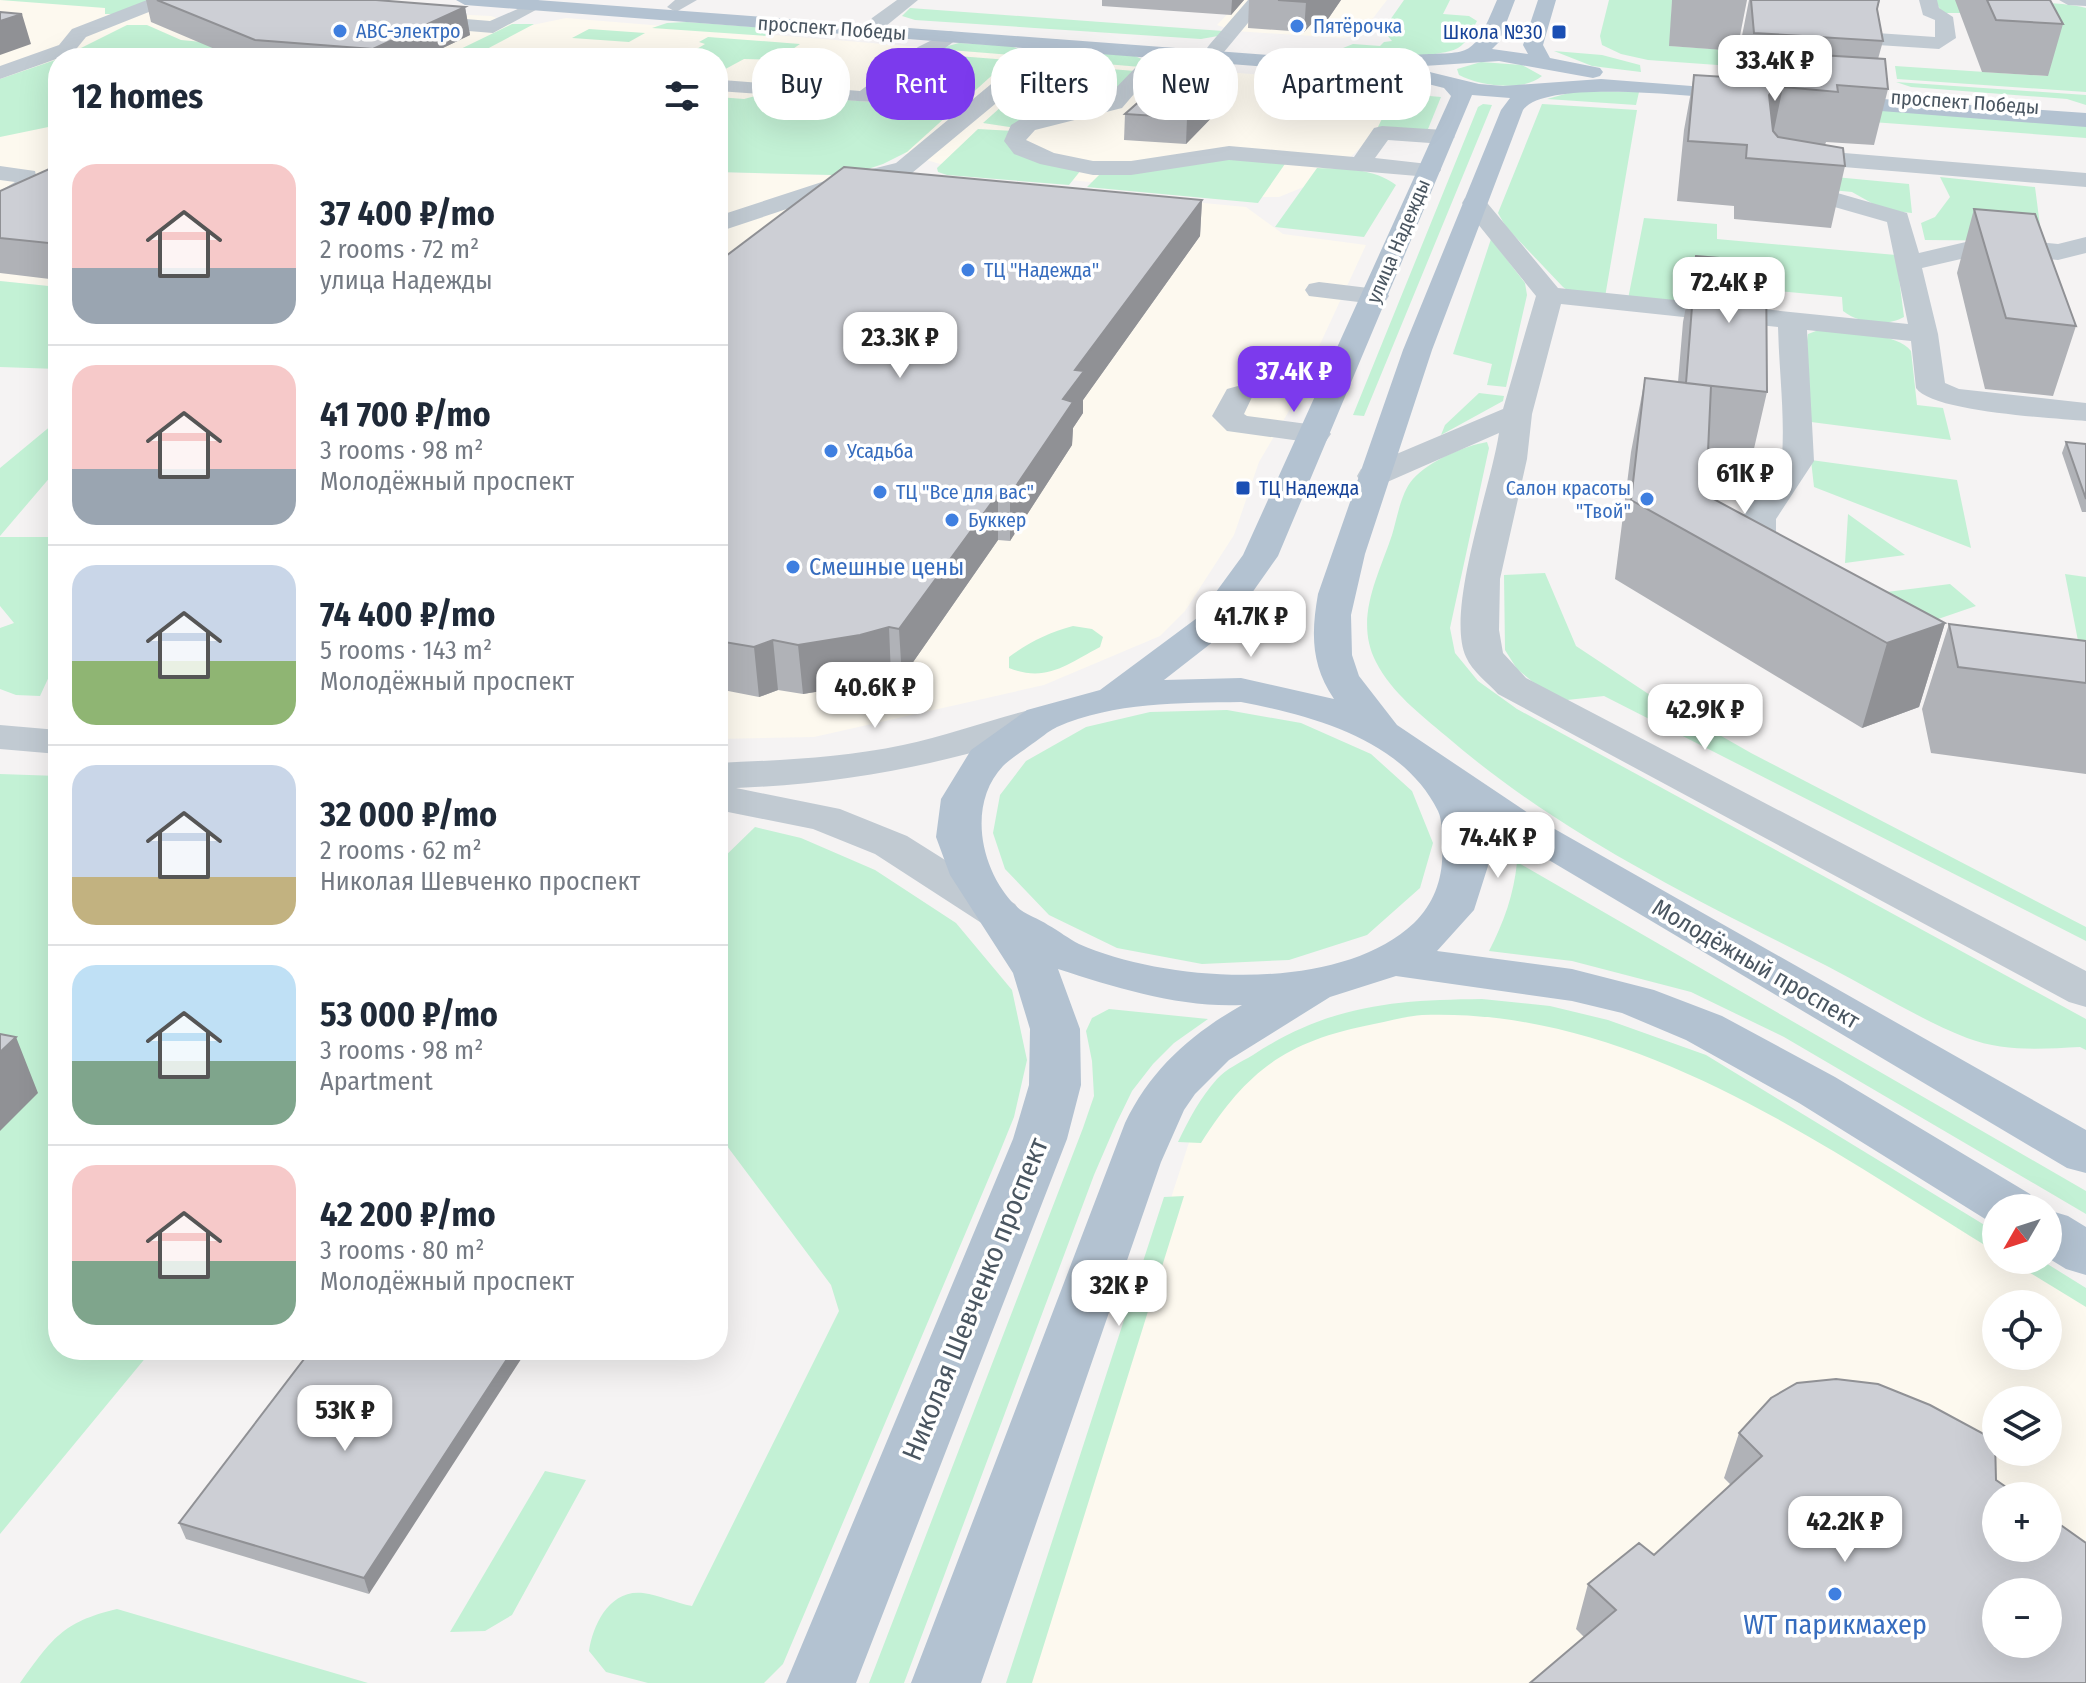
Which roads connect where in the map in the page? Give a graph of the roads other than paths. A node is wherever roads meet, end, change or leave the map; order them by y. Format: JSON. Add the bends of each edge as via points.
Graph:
{"nodes":[{"id":1,"x":163,"y":0,"type":"edge"},
{"id":2,"x":330,"y":0,"type":"edge"},
{"id":3,"x":351,"y":0,"type":"edge"},
{"id":4,"x":465,"y":0,"type":"edge"},
{"id":5,"x":587,"y":0,"type":"edge"},
{"id":6,"x":909,"y":0,"type":"edge"},
{"id":7,"x":1258,"y":0,"type":"edge"},
{"id":8,"x":1506,"y":0,"type":"edge"},
{"id":9,"x":1547,"y":0,"type":"edge"},
{"id":10,"x":1765,"y":0,"type":"edge"},
{"id":11,"x":1928,"y":0,"type":"edge"},
{"id":12,"x":2068,"y":0,"type":"edge"},
{"id":13,"x":2086,"y":1,"type":"edge"},
{"id":14,"x":682,"y":3,"type":"edge"},
{"id":15,"x":536,"y":5,"type":"junction"},
{"id":16,"x":308,"y":9,"type":"edge"},
{"id":17,"x":879,"y":22,"type":"junction"},
{"id":18,"x":950,"y":37,"type":"junction"},
{"id":19,"x":1056,"y":45,"type":"junction"},
{"id":20,"x":67,"y":48,"type":"edge"},
{"id":21,"x":930,"y":48,"type":"edge"},
{"id":22,"x":1217,"y":48,"type":"joint"},
{"id":23,"x":1238,"y":49,"type":"edge"},
{"id":24,"x":1133,"y":51,"type":"edge"},
{"id":25,"x":1475,"y":55,"type":"junction"},
{"id":26,"x":48,"y":56,"type":"edge"},
{"id":27,"x":1238,"y":59,"type":"edge"},
{"id":28,"x":0,"y":73,"type":"edge"},
{"id":29,"x":1446,"y":74,"type":"junction"},
{"id":30,"x":1549,"y":76,"type":"junction"},
{"id":31,"x":1133,"y":82,"type":"edge"},
{"id":32,"x":728,"y":87,"type":"edge"},
{"id":33,"x":1774,"y":92,"type":"edge"},
{"id":34,"x":866,"y":97,"type":"edge"},
{"id":35,"x":2086,"y":112,"type":"edge"},
{"id":36,"x":2086,"y":120,"type":"edge"},
{"id":37,"x":1444,"y":137,"type":"junction"},
{"id":38,"x":1360,"y":164,"type":"junction"},
{"id":39,"x":1429,"y":170,"type":"junction"},
{"id":40,"x":0,"y":173,"type":"edge"},
{"id":41,"x":2077,"y":180,"type":"edge"},
{"id":42,"x":836,"y":185,"type":"junction"},
{"id":43,"x":915,"y":191,"type":"edge"},
{"id":44,"x":0,"y":200,"type":"edge"},
{"id":45,"x":1474,"y":203,"type":"junction"},
{"id":46,"x":728,"y":223,"type":"edge"},
{"id":47,"x":728,"y":228,"type":"edge"},
{"id":48,"x":2083,"y":229,"type":"edge"},
{"id":49,"x":763,"y":235,"type":"edge"},
{"id":50,"x":1910,"y":263,"type":"junction"},
{"id":51,"x":1319,"y":290,"type":"dead end"},
{"id":52,"x":1550,"y":295,"type":"junction"},
{"id":53,"x":1375,"y":296,"type":"junction"},
{"id":54,"x":1792,"y":321,"type":"junction"},
{"id":55,"x":1924,"y":334,"type":"junction"},
{"id":56,"x":1238,"y":395,"type":"dead end"},
{"id":57,"x":2086,"y":412,"type":"edge"},
{"id":58,"x":1517,"y":414,"type":"junction"},
{"id":59,"x":1315,"y":434,"type":"junction"},
{"id":60,"x":1373,"y":476,"type":"junction"},
{"id":61,"x":1795,"y":599,"type":"edge"},
{"id":62,"x":1106,"y":700,"type":"junction"},
{"id":63,"x":1041,"y":719,"type":"junction"},
{"id":64,"x":48,"y":732,"type":"edge"},
{"id":65,"x":1382,"y":733,"type":"junction"},
{"id":66,"x":0,"y":737,"type":"edge"},
{"id":67,"x":1429,"y":768,"type":"junction"},
{"id":68,"x":728,"y":776,"type":"edge"},
{"id":69,"x":728,"y":799,"type":"edge"},
{"id":70,"x":999,"y":914,"type":"junction"},
{"id":71,"x":1392,"y":960,"type":"junction"},
{"id":72,"x":1314,"y":985,"type":"junction"},
{"id":73,"x":2086,"y":991,"type":"edge"},
{"id":74,"x":2086,"y":1154,"type":"edge"},
{"id":75,"x":1987,"y":1194,"type":"edge"},
{"id":76,"x":2062,"y":1239,"type":"edge"},
{"id":77,"x":2086,"y":1254,"type":"edge"},
{"id":78,"x":821,"y":1683,"type":"edge"},
{"id":79,"x":946,"y":1683,"type":"edge"}],
"edges":[{"from":1,"to":20,"type":"street","via":[[79,33]]},
{"from":2,"to":16,"type":"street"},
{"from":3,"to":15,"type":"street","via":[[321,13],[493,27]]},
{"from":4,"to":15,"type":"main road","name":"проспект Победы"},
{"from":5,"to":14,"type":"main road","name":"проспект Победы"},
{"from":6,"to":17,"type":"street"},
{"from":7,"to":22,"type":"street"},
{"from":8,"to":25,"type":"main road","via":[[1489,42]]},
{"from":9,"to":30,"type":"main road","via":[[1533,45]]},
{"from":10,"to":11,"type":"street","via":[[1763,30],[1875,45],[1939,43],[1946,38],[1944,17],[1930,11]]},
{"from":12,"to":13,"type":"street"},
{"from":14,"to":17,"type":"main road","name":"проспект Победы"},
{"from":15,"to":18,"type":"main road","name":"проспект Победы"},
{"from":17,"to":22,"type":"main road","name":"проспект Победы"},
{"from":18,"to":19,"type":"main road","name":"проспект Победы"},
{"from":18,"to":21,"type":"street"},
{"from":19,"to":24,"type":"main road","name":"проспект Победы"},
{"from":19,"to":42,"type":"street","via":[[904,168]]},
{"from":23,"to":29,"type":"main road","name":"проспект Победы","via":[[1412,61]]},
{"from":25,"to":29,"type":"main road","name":"проспект Победы"},
{"from":25,"to":30,"type":"main road","name":"проспект Победы"},
{"from":26,"to":28,"type":"street"},
{"from":27,"to":29,"type":"main road","name":"проспект Победы"},
{"from":29,"to":30,"type":"main road","name":"проспект Победы","via":[[1503,92]]},
{"from":29,"to":37,"type":"main road","name":"улица Надежды","via":[[1462,95]]},
{"from":30,"to":33,"type":"main road","name":"проспект Победы","via":[[1601,85]]},
{"from":30,"to":45,"type":"main road","via":[[1512,110]]},
{"from":31,"to":38,"type":"street","via":[[1114,103],[1027,125],[1015,141],[1048,159],[1093,168],[1131,168],[1229,153]]},
{"from":32,"to":34,"type":"street"},
{"from":35,"to":36,"type":"main road","name":"проспект Победы","via":[[1883,92],[1806,95]]},
{"from":37,"to":38,"type":"street","via":[[1382,133]]},
{"from":37,"to":39,"type":"main road","name":"улица Надежды"},
{"from":38,"to":39,"type":"street"},
{"from":39,"to":53,"type":"main road","name":"улица Надежды"},
{"from":40,"to":44,"type":"street","via":[[27,176],[27,188]]},
{"from":41,"to":48,"type":"street"},
{"from":41,"to":50,"type":"street","via":[[1771,154],[1775,190],[1834,199],[1898,218]]},
{"from":42,"to":43,"type":"street"},
{"from":42,"to":46,"type":"street"},
{"from":45,"to":52,"type":"street"},
{"from":45,"to":60,"type":"main road"},
{"from":47,"to":49,"type":"street"},
{"from":48,"to":50,"type":"street","via":[[2058,252],[1987,245]]},
{"from":50,"to":55,"type":"street"},
{"from":51,"to":53,"type":"street"},
{"from":52,"to":54,"type":"street"},
{"from":52,"to":58,"type":"street"},
{"from":53,"to":59,"type":"main road","name":"улица Надежды"},
{"from":54,"to":55,"type":"street"},
{"from":54,"to":61,"type":"street","via":[[1798,461],[1759,519],[1758,560],[1782,592]]},
{"from":55,"to":57,"type":"street","via":[[1931,388],[1954,397]]},
{"from":56,"to":59,"type":"street","via":[[1227,416],[1238,424]]},
{"from":58,"to":60,"type":"street"},
{"from":58,"to":73,"type":"street","via":[[1482,579],[1480,630],[1484,656],[1512,686]]},
{"from":59,"to":62,"type":"main road","name":"улица Надежды","via":[[1260,556],[1210,626]]},
{"from":60,"to":65,"type":"main road","via":[[1334,606],[1333,657],[1349,692]]},
{"from":62,"to":63,"type":"main road","name":"Молодёжный проспект"},
{"from":62,"to":65,"type":"main road","name":"Молодёжный проспект","via":[[1167,691],[1241,690],[1309,703]]},
{"from":63,"to":68,"type":"street","name":"Молодёжный проспект","via":[[876,763]]},
{"from":63,"to":70,"type":"main road","name":"Молодёжный проспект","via":[[986,759],[962,799],[958,837],[973,875]]},
{"from":64,"to":66,"type":"street"},
{"from":65,"to":67,"type":"main road","name":"Молодёжный проспект"},
{"from":67,"to":71,"type":"main road","name":"Молодёжный проспект","via":[[1461,813],[1466,866],[1451,910],[1429,935]]},
{"from":67,"to":74,"type":"main road","name":"Молодёжный проспект","via":[[1522,828]]},
{"from":69,"to":70,"type":"street","name":"Молодёжный проспект","via":[[825,818],[891,845]]},
{"from":70,"to":72,"type":"main road","name":"Молодёжный проспект","via":[[1062,954],[1133,977],[1222,990]]},
{"from":70,"to":78,"type":"main road","name":"Николая Шевченко проспект","via":[[1037,973],[1055,1029],[1055,1085],[1040,1139]]},
{"from":71,"to":72,"type":"main road","name":"Молодёжный проспект"},
{"from":71,"to":75,"type":"main road","name":"Молодёжный проспект","via":[[1572,985],[1637,1001],[1704,1028],[1817,1090]]},
{"from":72,"to":79,"type":"main road","via":[[1200,1059],[1164,1099],[1134,1162]]},
{"from":76,"to":77,"type":"main road"}]}
